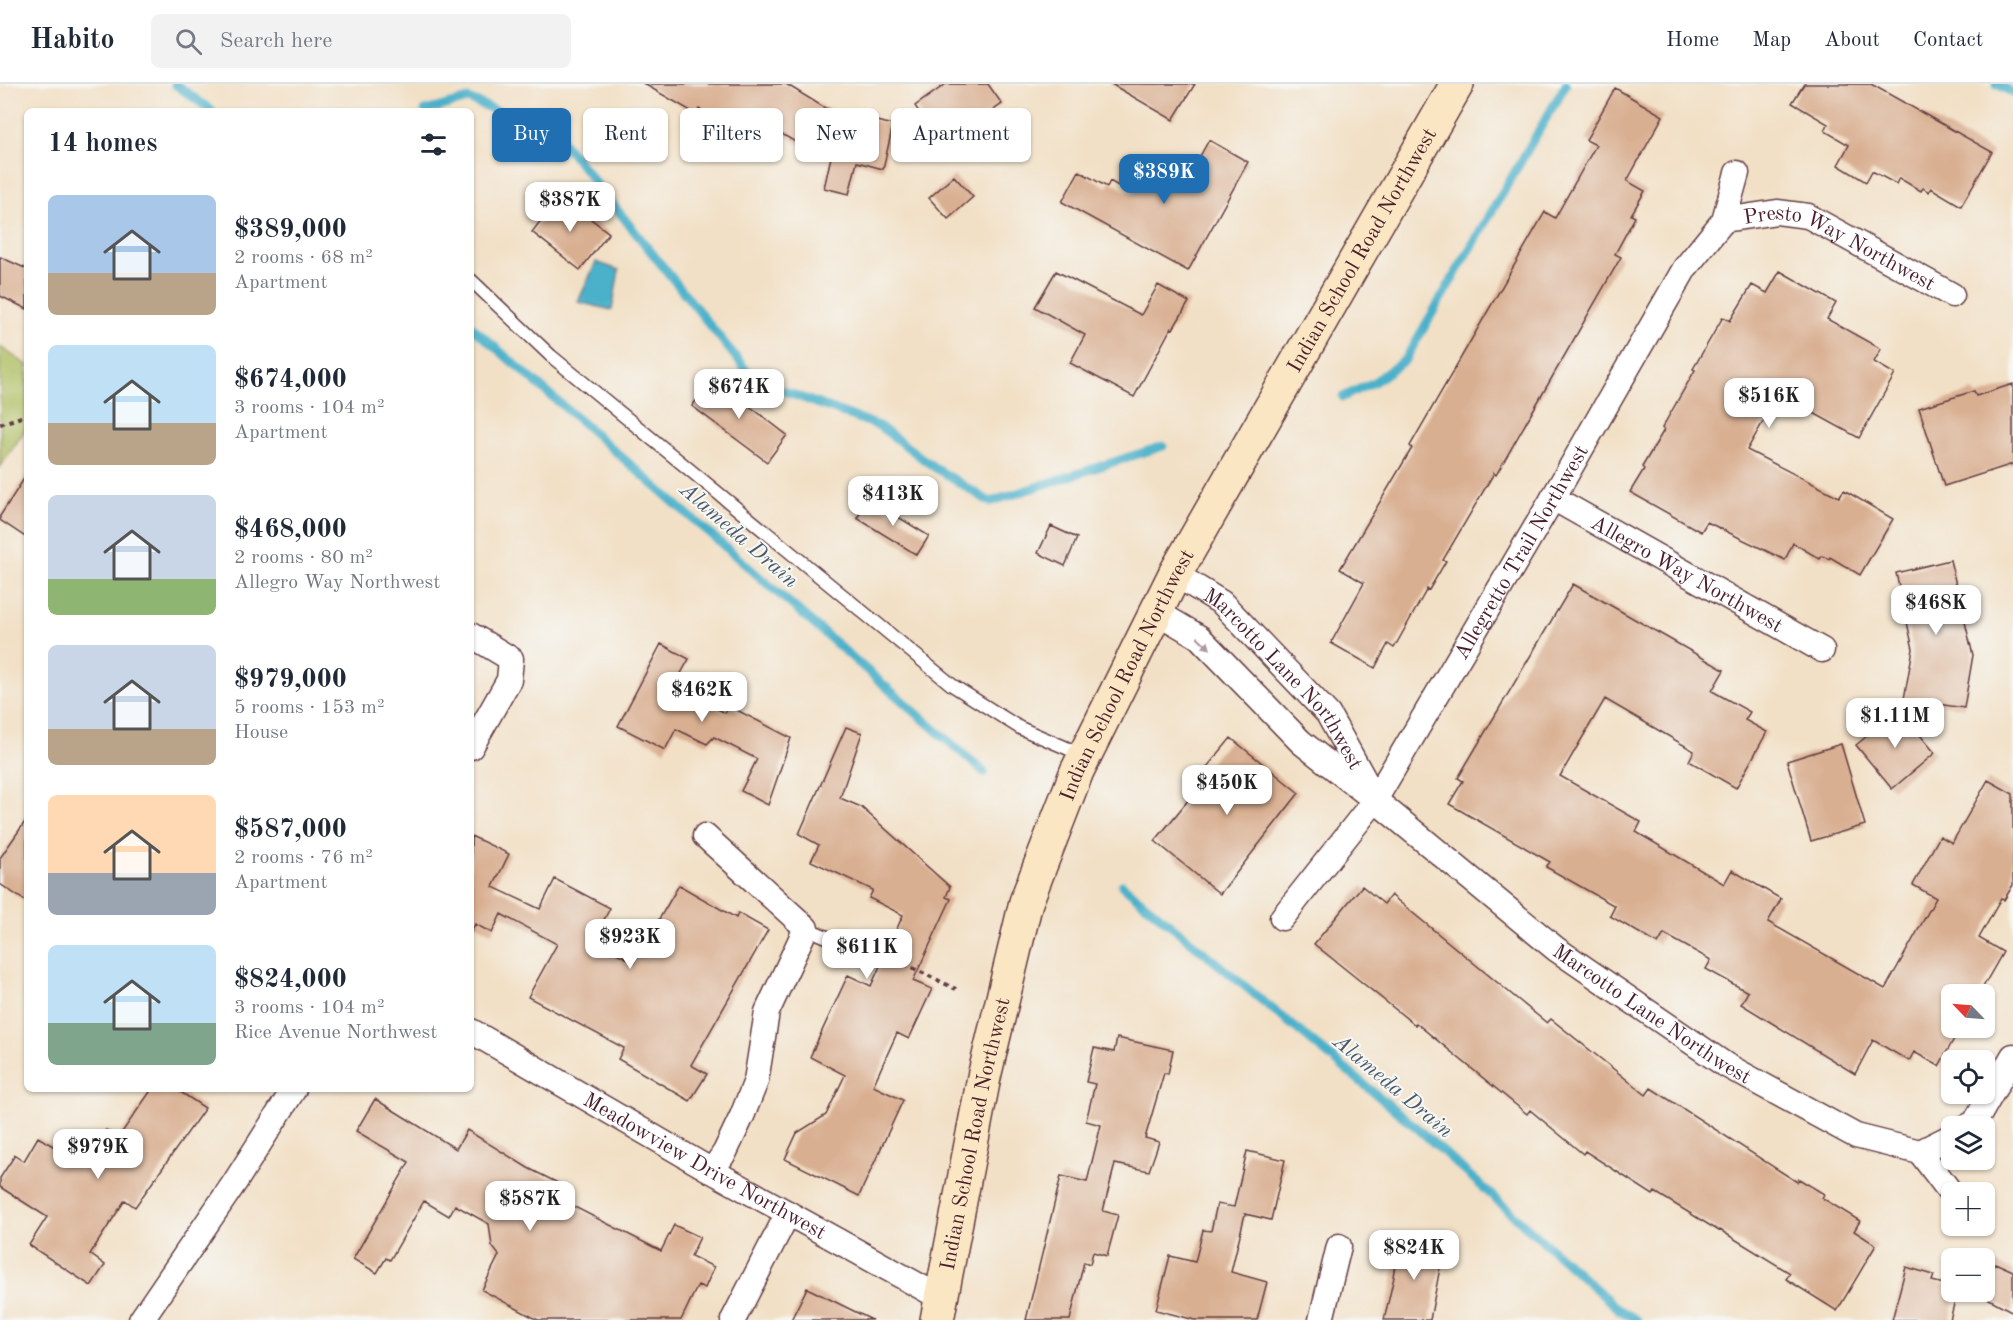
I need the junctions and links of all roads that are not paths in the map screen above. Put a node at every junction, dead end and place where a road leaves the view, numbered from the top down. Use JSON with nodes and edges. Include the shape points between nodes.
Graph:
{"nodes":[{"id":1,"x":1457,"y":84,"type":"edge"},
{"id":2,"x":1737,"y":173,"type":"dead end"},
{"id":3,"x":1724,"y":220,"type":"junction"},
{"id":4,"x":474,"y":283,"type":"edge"},
{"id":5,"x":1952,"y":295,"type":"dead end"},
{"id":6,"x":1553,"y":498,"type":"junction"},
{"id":7,"x":1175,"y":574,"type":"junction"},
{"id":8,"x":1155,"y":611,"type":"junction"},
{"id":9,"x":474,"y":637,"type":"edge"},
{"id":10,"x":1822,"y":650,"type":"dead end"},
{"id":11,"x":474,"y":742,"type":"edge"},
{"id":12,"x":1080,"y":763,"type":"junction"},
{"id":13,"x":1375,"y":800,"type":"junction"},
{"id":14,"x":705,"y":836,"type":"dead end"},
{"id":15,"x":1282,"y":918,"type":"dead end"},
{"id":16,"x":806,"y":928,"type":"junction"},
{"id":17,"x":868,"y":955,"type":"road end"},
{"id":18,"x":474,"y":1032,"type":"edge"},
{"id":19,"x":2013,"y":1056,"type":"edge"},
{"id":20,"x":292,"y":1092,"type":"edge"},
{"id":21,"x":1979,"y":1116,"type":"edge"},
{"id":22,"x":1941,"y":1142,"type":"edge"},
{"id":23,"x":1920,"y":1152,"type":"junction"},
{"id":24,"x":712,"y":1171,"type":"junction"},
{"id":25,"x":1943,"y":1182,"type":"edge"},
{"id":26,"x":789,"y":1214,"type":"junction"},
{"id":27,"x":1339,"y":1246,"type":"dead end"},
{"id":28,"x":939,"y":1309,"type":"edge"},
{"id":29,"x":141,"y":1320,"type":"edge"},
{"id":30,"x":734,"y":1320,"type":"edge"},
{"id":31,"x":1321,"y":1320,"type":"edge"}],
"edges":[{"from":1,"to":7,"type":"main road","name":"Indian School Road Northwest"},
{"from":2,"to":3,"type":"street","name":"Allegretto Trail Northwest"},
{"from":3,"to":5,"type":"street","name":"Presto Way Northwest","via":[[1777,212],[1808,216]]},
{"from":3,"to":6,"type":"street","name":"Allegretto Trail Northwest","via":[[1685,268]]},
{"from":4,"to":12,"type":"lane","via":[[551,356],[952,685]]},
{"from":6,"to":10,"type":"street","name":"Allegro Way Northwest"},
{"from":6,"to":13,"type":"street","name":"Allegretto Trail Northwest"},
{"from":7,"to":8,"type":"main road","name":"Indian School Road Northwest"},
{"from":7,"to":13,"type":"street","name":"Marcotto Lane Northwest","via":[[1221,603],[1328,714]]},
{"from":8,"to":12,"type":"main road","name":"Indian School Road Northwest"},
{"from":8,"to":13,"type":"street","name":"Marcotto Lane Northwest","one_way":true,"via":[[1199,637],[1301,742]]},
{"from":9,"to":11,"type":"street","via":[[511,659],[509,680]]},
{"from":12,"to":28,"type":"main road","name":"Indian School Road Northwest","via":[[1026,902],[984,1077]]},
{"from":13,"to":15,"type":"street","name":"Allegretto Trail Northwest"},
{"from":13,"to":23,"type":"street","name":"Marcotto Lane Northwest","via":[[1556,950],[1724,1064],[1856,1136]]},
{"from":14,"to":16,"type":"street"},
{"from":16,"to":17,"type":"lane"},
{"from":16,"to":24,"type":"street","via":[[767,1012],[756,1081],[725,1152]]},
{"from":18,"to":24,"type":"street","name":"Meadowview Drive Northwest"},
{"from":19,"to":21,"type":"street"},
{"from":20,"to":29,"type":"street"},
{"from":22,"to":23,"type":"street"},
{"from":23,"to":25,"type":"street"},
{"from":24,"to":26,"type":"street","name":"Meadowview Drive Northwest"},
{"from":26,"to":28,"type":"street","name":"Meadowview Drive Northwest"},
{"from":26,"to":30,"type":"street"},
{"from":27,"to":31,"type":"street"}]}
